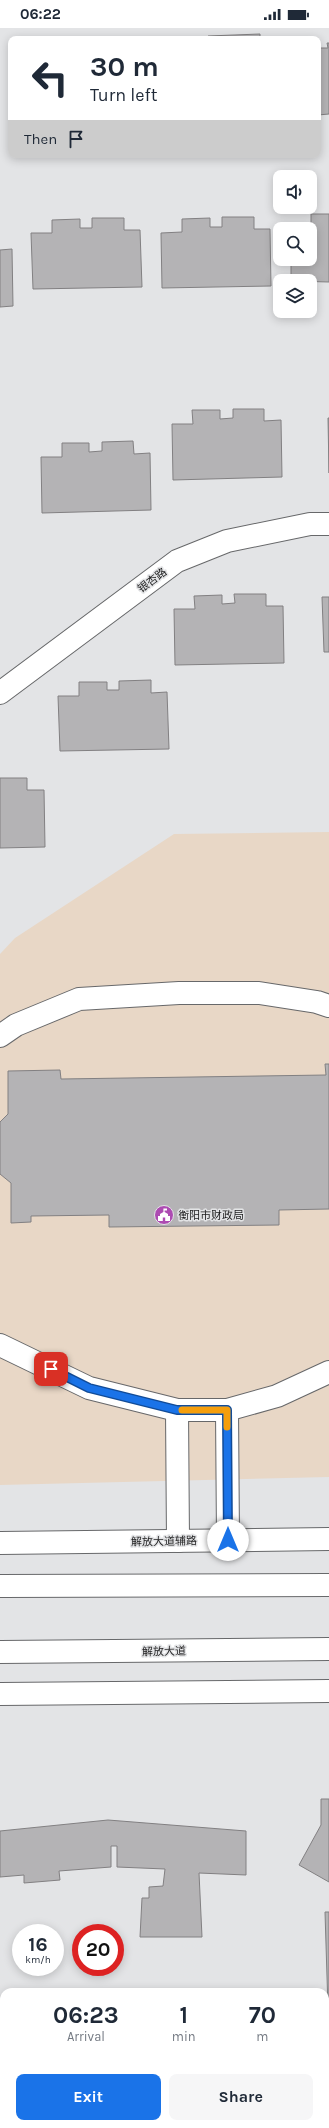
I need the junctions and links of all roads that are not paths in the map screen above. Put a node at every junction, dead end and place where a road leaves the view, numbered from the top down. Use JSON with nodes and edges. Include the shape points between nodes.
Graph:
{"nodes":[{"id":1,"x":329,"y":524,"type":"edge"},
{"id":2,"x":0,"y":693,"type":"edge"},
{"id":3,"x":329,"y":1006,"type":"edge"},
{"id":4,"x":0,"y":1036,"type":"edge"},
{"id":5,"x":0,"y":1345,"type":"edge"},
{"id":6,"x":329,"y":1372,"type":"edge"},
{"id":7,"x":177,"y":1410,"type":"junction"},
{"id":8,"x":227,"y":1410,"type":"junction"},
{"id":9,"x":329,"y":1539,"type":"edge"},
{"id":10,"x":228,"y":1540,"type":"junction"},
{"id":11,"x":178,"y":1541,"type":"junction"},
{"id":12,"x":0,"y":1543,"type":"edge"},
{"id":13,"x":329,"y":1585,"type":"edge"},
{"id":14,"x":0,"y":1586,"type":"edge"},
{"id":15,"x":329,"y":1649,"type":"edge"},
{"id":16,"x":0,"y":1652,"type":"edge"},
{"id":17,"x":329,"y":1691,"type":"edge"},
{"id":18,"x":0,"y":1694,"type":"edge"}],
"edges":[{"from":1,"to":2,"type":"main road","name":"银杏路","via":[[310,524],[227,541],[177,561]]},
{"from":3,"to":4,"type":"main road","via":[[259,993],[179,993],[79,999],[16,1024]]},
{"from":5,"to":7,"type":"main road","via":[[89,1388]]},
{"from":6,"to":8,"type":"main road","via":[[277,1396]]},
{"from":7,"to":8,"type":"main road"},
{"from":7,"to":11,"type":"main road"},
{"from":8,"to":10,"type":"main road"},
{"from":9,"to":10,"type":"main road","name":"解放大道辅路"},
{"from":10,"to":11,"type":"main road","name":"解放大道辅路"},
{"from":11,"to":12,"type":"main road","name":"解放大道辅路"},
{"from":13,"to":14,"type":"main road"},
{"from":15,"to":16,"type":"main road","name":"解放大道"},
{"from":17,"to":18,"type":"main road"}]}
